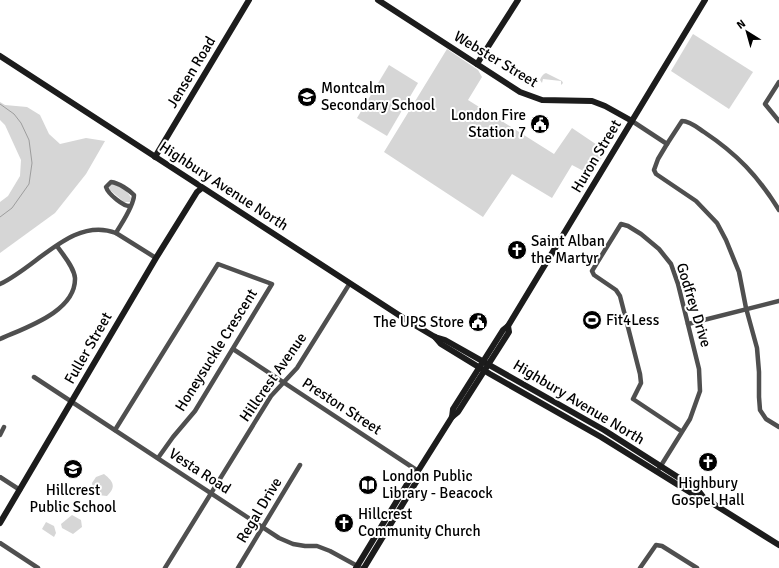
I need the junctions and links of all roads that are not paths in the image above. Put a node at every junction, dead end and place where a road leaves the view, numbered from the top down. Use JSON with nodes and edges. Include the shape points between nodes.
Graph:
{"nodes":[{"id":1,"x":249,"y":0,"type":"edge"},
{"id":2,"x":378,"y":0,"type":"edge"},
{"id":3,"x":518,"y":0,"type":"edge"},
{"id":4,"x":705,"y":0,"type":"edge"},
{"id":5,"x":0,"y":56,"type":"edge"},
{"id":6,"x":478,"y":64,"type":"junction"},
{"id":7,"x":779,"y":82,"type":"edge"},
{"id":8,"x":779,"y":121,"type":"edge"},
{"id":9,"x":632,"y":122,"type":"junction"},
{"id":10,"x":667,"y":144,"type":"junction"},
{"id":11,"x":155,"y":157,"type":"junction"},
{"id":12,"x":202,"y":188,"type":"junction"},
{"id":13,"x":130,"y":206,"type":"junction"},
{"id":14,"x":779,"y":210,"type":"edge"},
{"id":15,"x":116,"y":233,"type":"junction"},
{"id":16,"x":57,"y":246,"type":"junction"},
{"id":17,"x":156,"y":258,"type":"junction"},
{"id":18,"x":350,"y":282,"type":"junction"},
{"id":19,"x":0,"y":284,"type":"edge"},
{"id":20,"x":779,"y":301,"type":"edge"},
{"id":21,"x":746,"y":308,"type":"junction"},
{"id":22,"x":688,"y":324,"type":"junction"},
{"id":23,"x":508,"y":326,"type":"junction"},
{"id":24,"x":0,"y":339,"type":"edge"},
{"id":25,"x":232,"y":349,"type":"junction"},
{"id":26,"x":489,"y":364,"type":"junction"},
{"id":27,"x":482,"y":366,"type":"junction"},
{"id":28,"x":34,"y":377,"type":"dead end"},
{"id":29,"x":284,"y":383,"type":"junction"},
{"id":30,"x":72,"y":402,"type":"junction"},
{"id":31,"x":4,"y":426,"type":"dead end"},
{"id":32,"x":779,"y":427,"type":"edge"},
{"id":33,"x":115,"y":430,"type":"junction"},
{"id":34,"x":681,"y":431,"type":"junction"},
{"id":35,"x":0,"y":435,"type":"edge"},
{"id":36,"x":158,"y":458,"type":"junction"},
{"id":37,"x":300,"y":465,"type":"dead end"},
{"id":38,"x":659,"y":469,"type":"junction"},
{"id":39,"x":418,"y":471,"type":"junction"},
{"id":40,"x":0,"y":477,"type":"edge"},
{"id":41,"x":20,"y":490,"type":"junction"},
{"id":42,"x":211,"y":493,"type":"junction"},
{"id":43,"x":0,"y":523,"type":"edge"},
{"id":44,"x":263,"y":527,"type":"junction"},
{"id":45,"x":0,"y":543,"type":"edge"},
{"id":46,"x":779,"y":545,"type":"edge"},
{"id":47,"x":358,"y":567,"type":"edge"},
{"id":48,"x":38,"y":568,"type":"edge"},
{"id":49,"x":165,"y":568,"type":"edge"},
{"id":50,"x":238,"y":568,"type":"edge"},
{"id":51,"x":364,"y":568,"type":"edge"},
{"id":52,"x":640,"y":568,"type":"edge"},
{"id":53,"x":697,"y":568,"type":"edge"}],
"edges":[{"from":1,"to":11,"type":"main road","name":"Jensen Road"},
{"from":2,"to":6,"type":"main road","name":"Webster Street"},
{"from":3,"to":6,"type":"main road"},
{"from":4,"to":9,"type":"main road","name":"Huron Street"},
{"from":5,"to":11,"type":"main road","name":"Highbury Avenue North"},
{"from":6,"to":9,"type":"main road","name":"Webster Street","via":[[520,92],[542,100],[592,101]]},
{"from":7,"to":8,"type":"street","via":[[765,104]]},
{"from":9,"to":10,"type":"street"},
{"from":9,"to":23,"type":"main road","name":"Huron Street"},
{"from":10,"to":14,"type":"street","via":[[682,121],[691,123],[735,154],[769,193]]},
{"from":10,"to":21,"type":"street","via":[[654,170],[656,174],[696,201],[717,223],[739,272]]},
{"from":11,"to":12,"type":"main road","name":"Highbury Avenue North"},
{"from":12,"to":17,"type":"main road","name":"Fuller Street"},
{"from":12,"to":18,"type":"main road","name":"Highbury Avenue North"},
{"from":13,"to":13,"type":"street","via":[[134,199],[133,194],[115,182],[108,184],[107,191],[124,205]]},
{"from":13,"to":15,"type":"street"},
{"from":15,"to":16,"type":"street","via":[[110,230],[87,230],[72,235]]},
{"from":15,"to":17,"type":"street"},
{"from":16,"to":19,"type":"street"},
{"from":16,"to":24,"type":"street","via":[[73,270],[75,278],[69,298],[45,319]]},
{"from":17,"to":30,"type":"main road","name":"Fuller Street"},
{"from":18,"to":27,"type":"main road","name":"Highbury Avenue North","via":[[408,321],[445,340]]},
{"from":18,"to":29,"type":"street","name":"Hillcrest Avenue","via":[[297,368]]},
{"from":20,"to":21,"type":"street"},
{"from":21,"to":22,"type":"street"},
{"from":21,"to":32,"type":"street","via":[[757,348],[760,410],[766,419]]},
{"from":22,"to":34,"type":"street","name":"Godfrey Drive","via":[[700,369],[700,391],[690,419]]},
{"from":22,"to":34,"type":"street","name":"Godfrey Drive","via":[[671,264],[659,249],[641,234],[621,224],[592,271],[620,296],[640,374],[641,384],[633,399]]},
{"from":23,"to":26,"type":"main road","name":"Huron Street","via":[[509,332]]},
{"from":23,"to":27,"type":"main road","name":"Huron Street","via":[[502,330]]},
{"from":25,"to":29,"type":"street","name":"Preston Street"},
{"from":25,"to":33,"type":"street","name":"Honeysuckle Crescent","via":[[272,284],[218,264]]},
{"from":25,"to":36,"type":"street","name":"Honeysuckle Crescent","via":[[195,411]]},
{"from":26,"to":27,"type":"main road","name":"Highbury Avenue North"},
{"from":26,"to":38,"type":"main road","name":"Highbury Avenue North","via":[[604,430]]},
{"from":27,"to":38,"type":"main road","name":"Highbury Avenue North"},
{"from":27,"to":39,"type":"main road","name":"Huron Street","via":[[453,409],[452,417]]},
{"from":28,"to":30,"type":"street","name":"Vesta Road"},
{"from":29,"to":39,"type":"street","name":"Preston Street"},
{"from":29,"to":42,"type":"street","name":"Hillcrest Avenue","via":[[271,396]]},
{"from":30,"to":33,"type":"street","name":"Vesta Road"},
{"from":30,"to":41,"type":"main road","name":"Fuller Street"},
{"from":31,"to":35,"type":"street"},
{"from":33,"to":36,"type":"street","name":"Vesta Road"},
{"from":34,"to":38,"type":"street","name":"Godfrey Drive"},
{"from":36,"to":42,"type":"street","name":"Vesta Road"},
{"from":37,"to":44,"type":"street","name":"Regal Drive"},
{"from":38,"to":46,"type":"main road","name":"Highbury Avenue North","via":[[698,490],[704,498]]},
{"from":39,"to":47,"type":"main road","name":"Huron Street","via":[[412,476]]},
{"from":39,"to":51,"type":"main road","name":"Huron Street","via":[[418,479]]},
{"from":40,"to":41,"type":"street"},
{"from":41,"to":43,"type":"main road","name":"Fuller Street"},
{"from":42,"to":44,"type":"street","name":"Vesta Road"},
{"from":42,"to":49,"type":"street","name":"Hillcrest Avenue"},
{"from":44,"to":47,"type":"street","name":"Vesta Road","via":[[293,544],[317,546]]},
{"from":44,"to":50,"type":"street","name":"Regal Drive"},
{"from":45,"to":48,"type":"street"},
{"from":52,"to":53,"type":"street","via":[[656,545],[662,546]]}]}
